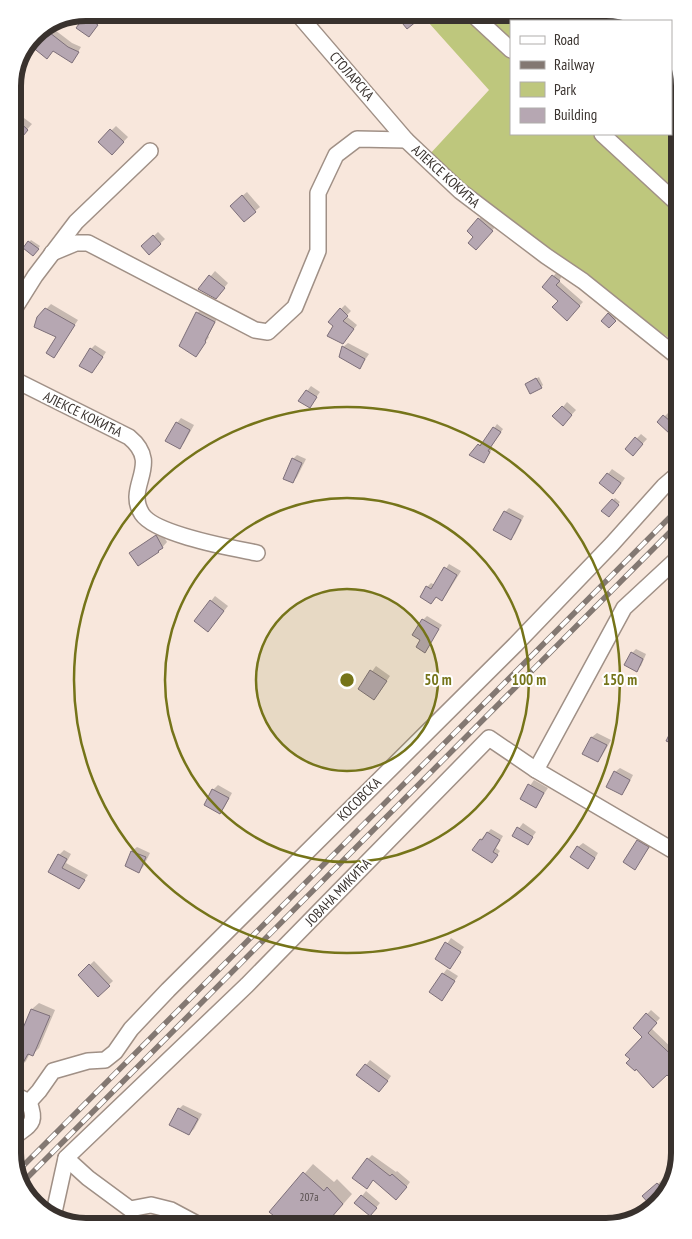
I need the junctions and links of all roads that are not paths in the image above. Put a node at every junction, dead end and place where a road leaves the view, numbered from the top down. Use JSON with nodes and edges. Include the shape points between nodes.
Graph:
{"nodes":[{"id":1,"x":304,"y":21,"type":"edge"},
{"id":2,"x":480,"y":21,"type":"edge"},
{"id":3,"x":510,"y":49,"type":"edge"},
{"id":4,"x":603,"y":135,"type":"edge"},
{"id":5,"x":406,"y":140,"type":"junction"},
{"id":6,"x":150,"y":151,"type":"dead end"},
{"id":7,"x":671,"y":197,"type":"edge"},
{"id":8,"x":52,"y":253,"type":"junction"},
{"id":9,"x":21,"y":299,"type":"edge"},
{"id":10,"x":671,"y":351,"type":"edge"},
{"id":11,"x":21,"y":383,"type":"edge"},
{"id":12,"x":671,"y":480,"type":"edge"},
{"id":13,"x":257,"y":553,"type":"dead end"},
{"id":14,"x":671,"y":565,"type":"edge"},
{"id":15,"x":536,"y":770,"type":"junction"},
{"id":16,"x":671,"y":849,"type":"edge"},
{"id":17,"x":21,"y":1098,"type":"edge"},
{"id":18,"x":29,"y":1102,"type":"junction"},
{"id":19,"x":21,"y":1132,"type":"edge"},
{"id":20,"x":66,"y":1158,"type":"junction"},
{"id":21,"x":55,"y":1210,"type":"edge"},
{"id":22,"x":186,"y":1218,"type":"edge"}],
"edges":[{"from":1,"to":5,"type":"street","name":"СТОЛАРСКА"},
{"from":2,"to":3,"type":"street"},
{"from":4,"to":7,"type":"street"},
{"from":5,"to":8,"type":"street","name":"АЛЕКСЕ КОКИЋА","via":[[357,139],[336,155],[318,193],[318,251],[295,306],[268,332],[255,330],[88,243],[76,243]]},
{"from":5,"to":10,"type":"street","name":"АЛЕКСЕ КОКИЋА","via":[[460,191],[583,281]]},
{"from":6,"to":8,"type":"street","via":[[76,222]]},
{"from":8,"to":9,"type":"street"},
{"from":11,"to":13,"type":"street","name":"АЛЕКСЕ КОКИЋА","via":[[129,437],[138,445],[144,456],[138,504],[143,516],[154,524],[199,542]]},
{"from":12,"to":18,"type":"street","name":"КОСОВСКА","via":[[515,645],[168,990],[114,1052],[105,1060],[52,1071]]},
{"from":14,"to":15,"type":"street","via":[[624,608]]},
{"from":15,"to":16,"type":"street","name":"ЈОВАНА МИКИЋА"},
{"from":15,"to":20,"type":"street","name":"ЈОВАНА МИКИЋА","via":[[489,738],[246,985]]},
{"from":17,"to":18,"type":"street"},
{"from":18,"to":19,"type":"street","via":[[34,1115],[32,1124]]},
{"from":20,"to":21,"type":"street"},
{"from":20,"to":22,"type":"street","via":[[130,1210],[151,1204]]}]}
